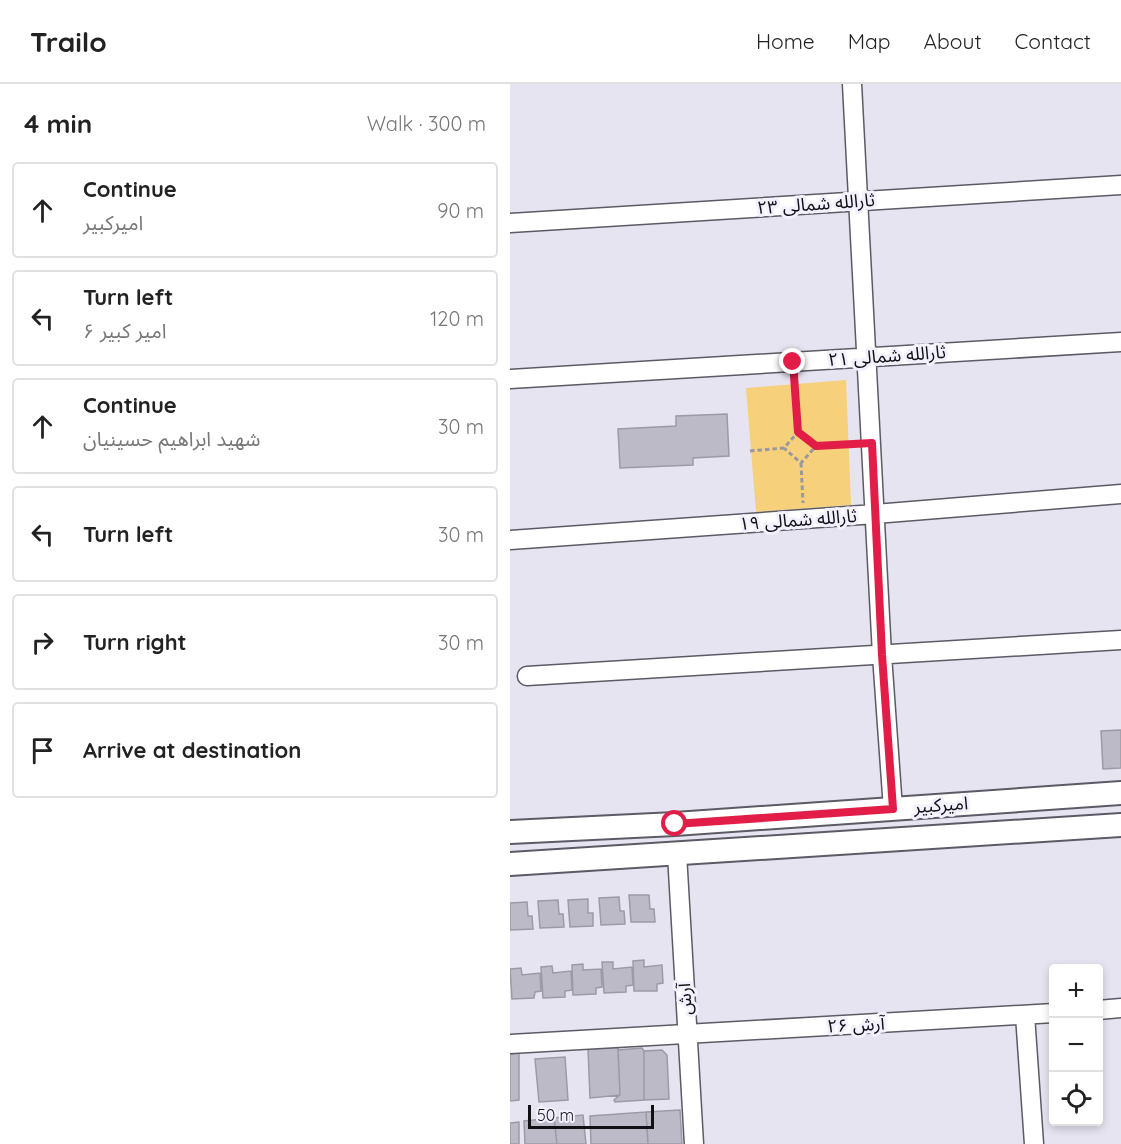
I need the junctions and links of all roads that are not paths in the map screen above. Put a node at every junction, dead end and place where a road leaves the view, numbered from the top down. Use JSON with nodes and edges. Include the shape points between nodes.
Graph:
{"nodes":[{"id":1,"x":852,"y":84,"type":"edge"},
{"id":2,"x":1121,"y":185,"type":"edge"},
{"id":3,"x":858,"y":202,"type":"junction"},
{"id":4,"x":510,"y":223,"type":"edge"},
{"id":5,"x":1121,"y":342,"type":"edge"},
{"id":6,"x":867,"y":357,"type":"junction"},
{"id":7,"x":510,"y":379,"type":"edge"},
{"id":8,"x":1121,"y":494,"type":"edge"},
{"id":9,"x":875,"y":514,"type":"junction"},
{"id":10,"x":510,"y":540,"type":"edge"},
{"id":11,"x":1121,"y":640,"type":"edge"},
{"id":12,"x":882,"y":655,"type":"junction"},
{"id":13,"x":527,"y":676,"type":"dead end"},
{"id":14,"x":1121,"y":793,"type":"edge"},
{"id":15,"x":893,"y":809,"type":"junction"},
{"id":16,"x":1121,"y":825,"type":"edge"},
{"id":17,"x":510,"y":832,"type":"edge"},
{"id":18,"x":677,"y":854,"type":"junction"},
{"id":19,"x":510,"y":864,"type":"edge"},
{"id":20,"x":1121,"y":1008,"type":"edge"},
{"id":21,"x":1103,"y":1010,"type":"edge"},
{"id":22,"x":1049,"y":1013,"type":"edge"},
{"id":23,"x":1024,"y":1015,"type":"junction"},
{"id":24,"x":687,"y":1034,"type":"junction"},
{"id":25,"x":510,"y":1044,"type":"edge"},
{"id":26,"x":694,"y":1144,"type":"edge"},
{"id":27,"x":1034,"y":1144,"type":"edge"}],
"edges":[{"from":1,"to":3,"type":"street"},
{"from":2,"to":3,"type":"street","name":"ثارالله شمالی ۲۳"},
{"from":3,"to":4,"type":"street","name":"ثارالله شمالی ۲۳"},
{"from":3,"to":6,"type":"street"},
{"from":5,"to":6,"type":"street","name":"ثارالله شمالی ۲۱"},
{"from":6,"to":7,"type":"street","name":"ثارالله شمالی ۲۱"},
{"from":6,"to":9,"type":"street"},
{"from":8,"to":9,"type":"street","name":"ثارالله شمالی ۱۹"},
{"from":9,"to":10,"type":"street","name":"ثارالله شمالی ۱۹"},
{"from":9,"to":12,"type":"street"},
{"from":11,"to":12,"type":"street"},
{"from":12,"to":13,"type":"street"},
{"from":12,"to":15,"type":"street"},
{"from":14,"to":15,"type":"street","name":"امیرکبیر"},
{"from":15,"to":17,"type":"street","name":"امیرکبیر"},
{"from":16,"to":18,"type":"street","name":"امیرکبیر"},
{"from":18,"to":19,"type":"street","name":"امیرکبیر"},
{"from":18,"to":24,"type":"street","name":"آرش"},
{"from":20,"to":21,"type":"street"},
{"from":22,"to":23,"type":"street","name":"آرش ۲۶"},
{"from":23,"to":24,"type":"street","name":"آرش ۲۶"},
{"from":23,"to":27,"type":"street"},
{"from":24,"to":25,"type":"street","name":"آرش ۲۶"},
{"from":24,"to":26,"type":"street","name":"آرش"}]}
